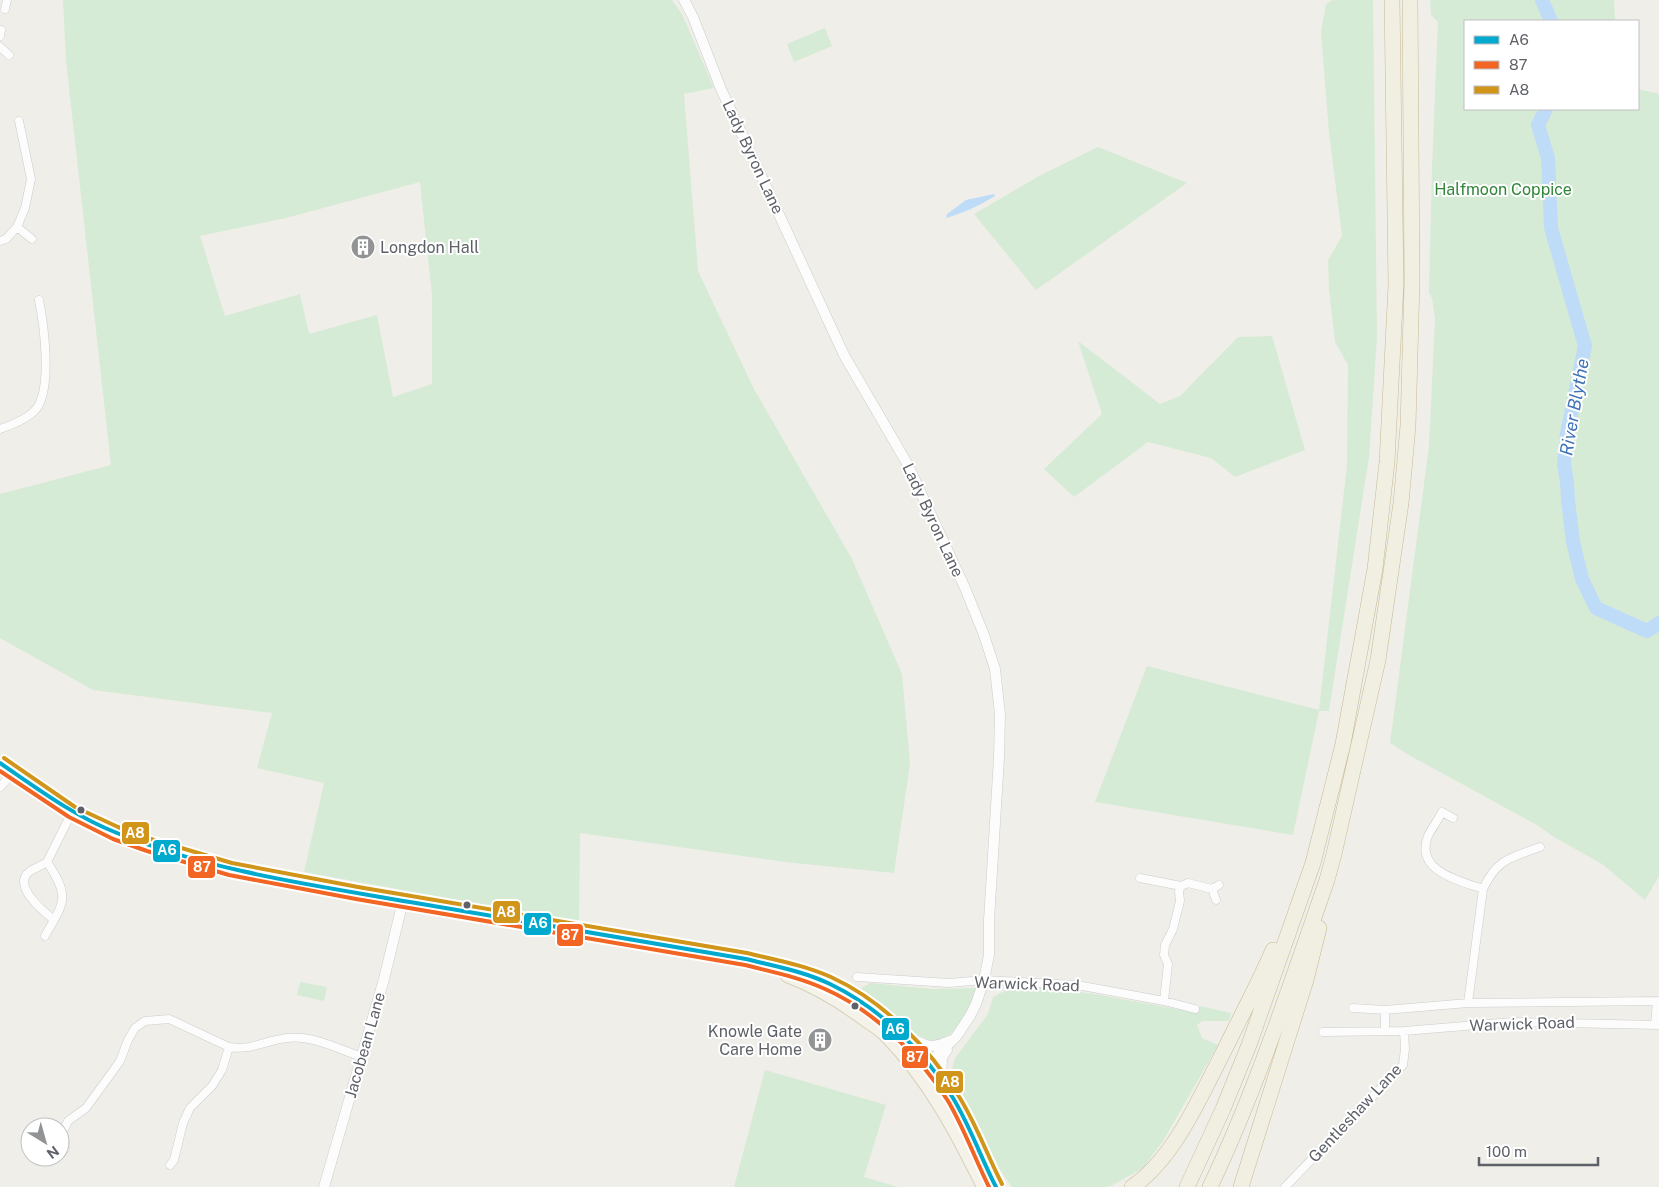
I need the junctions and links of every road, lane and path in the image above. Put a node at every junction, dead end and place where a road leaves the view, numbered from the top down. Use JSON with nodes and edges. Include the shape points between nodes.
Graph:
{"nodes":[{"id":1,"x":7,"y":0,"type":"edge"},
{"id":2,"x":684,"y":0,"type":"edge"},
{"id":3,"x":1392,"y":0,"type":"edge"},
{"id":4,"x":1410,"y":0,"type":"edge"},
{"id":5,"x":5,"y":9,"type":"dead end"},
{"id":6,"x":0,"y":47,"type":"edge"},
{"id":7,"x":10,"y":55,"type":"dead end"},
{"id":8,"x":19,"y":121,"type":"dead end"},
{"id":9,"x":17,"y":227,"type":"junction"},
{"id":10,"x":32,"y":239,"type":"dead end"},
{"id":11,"x":0,"y":241,"type":"edge"},
{"id":12,"x":39,"y":300,"type":"dead end"},
{"id":13,"x":0,"y":429,"type":"edge"},
{"id":14,"x":0,"y":764,"type":"edge"},
{"id":15,"x":13,"y":773,"type":"junction"},
{"id":16,"x":1336,"y":778,"type":"junction"},
{"id":17,"x":0,"y":787,"type":"edge"},
{"id":18,"x":72,"y":812,"type":"junction"},
{"id":19,"x":1453,"y":818,"type":"dead end"},
{"id":20,"x":1540,"y":847,"type":"dead end"},
{"id":21,"x":47,"y":862,"type":"junction"},
{"id":22,"x":1140,"y":878,"type":"dead end"},
{"id":23,"x":1327,"y":880,"type":"junction"},
{"id":24,"x":1181,"y":886,"type":"junction"},
{"id":25,"x":1483,"y":889,"type":"junction"},
{"id":26,"x":1216,"y":900,"type":"dead end"},
{"id":27,"x":403,"y":901,"type":"junction"},
{"id":28,"x":54,"y":920,"type":"junction"},
{"id":29,"x":45,"y":936,"type":"dead end"},
{"id":30,"x":746,"y":959,"type":"junction"},
{"id":31,"x":857,"y":977,"type":"dead end"},
{"id":32,"x":984,"y":980,"type":"junction"},
{"id":33,"x":1164,"y":1001,"type":"junction"},
{"id":34,"x":1658,"y":1002,"type":"edge"},
{"id":35,"x":1468,"y":1003,"type":"junction"},
{"id":36,"x":1353,"y":1008,"type":"dead end"},
{"id":37,"x":1195,"y":1009,"type":"dead end"},
{"id":38,"x":1385,"y":1010,"type":"junction"},
{"id":39,"x":1657,"y":1025,"type":"edge"},
{"id":40,"x":1385,"y":1030,"type":"junction"},
{"id":41,"x":1404,"y":1031,"type":"junction"},
{"id":42,"x":900,"y":1032,"type":"junction"},
{"id":43,"x":1323,"y":1032,"type":"dead end"},
{"id":44,"x":952,"y":1040,"type":"junction"},
{"id":45,"x":230,"y":1047,"type":"junction"},
{"id":46,"x":362,"y":1057,"type":"junction"},
{"id":47,"x":928,"y":1064,"type":"junction"},
{"id":48,"x":942,"y":1082,"type":"junction"},
{"id":49,"x":70,"y":1120,"type":"edge"},
{"id":50,"x":964,"y":1149,"type":"junction"},
{"id":51,"x":170,"y":1165,"type":"dead end"},
{"id":52,"x":324,"y":1187,"type":"edge"},
{"id":53,"x":983,"y":1187,"type":"edge"},
{"id":54,"x":996,"y":1187,"type":"edge"},
{"id":55,"x":1132,"y":1187,"type":"edge"},
{"id":56,"x":1187,"y":1187,"type":"edge"},
{"id":57,"x":1210,"y":1187,"type":"edge"},
{"id":58,"x":1241,"y":1187,"type":"edge"},
{"id":59,"x":1285,"y":1187,"type":"edge"}],
"edges":[{"from":1,"to":5,"type":"street"},
{"from":2,"to":32,"type":"street","name":"Lady Byron Lane","via":[[721,89],[844,354],[908,465],[965,588],[995,669],[1000,714],[999,758],[989,955]]},
{"from":3,"to":16,"type":"highway","via":[[1396,285],[1387,462],[1374,569]]},
{"from":4,"to":23,"type":"highway","via":[[1412,280],[1408,426],[1401,503],[1376,668]]},
{"from":6,"to":7,"type":"street"},
{"from":8,"to":9,"type":"street","via":[[30,179],[25,208]]},
{"from":9,"to":10,"type":"street"},
{"from":9,"to":11,"type":"street"},
{"from":12,"to":13,"type":"street","via":[[45,336],[43,394],[35,410]]},
{"from":14,"to":15,"type":"main road"},
{"from":15,"to":17,"type":"street"},
{"from":15,"to":18,"type":"main road"},
{"from":16,"to":55,"type":"highway","via":[[1289,913],[1261,978],[1174,1142],[1154,1170]]},
{"from":16,"to":56,"type":"highway","via":[[1313,863],[1249,1045]]},
{"from":18,"to":21,"type":"street"},
{"from":18,"to":27,"type":"main road","via":[[149,845],[231,869]]},
{"from":19,"to":25,"type":"street","via":[[1442,812],[1428,837],[1426,852],[1432,866],[1442,874]]},
{"from":20,"to":25,"type":"street","via":[[1506,860],[1489,876]]},
{"from":21,"to":28,"type":"street","via":[[62,892],[62,906]]},
{"from":21,"to":28,"type":"street","via":[[30,872],[25,884],[36,905]]},
{"from":22,"to":24,"type":"street"},
{"from":23,"to":57,"type":"highway","via":[[1267,1053]]},
{"from":23,"to":58,"type":"highway","via":[[1306,980]]},
{"from":24,"to":26,"type":"street","via":[[1188,883],[1215,887]]},
{"from":24,"to":33,"type":"street","via":[[1173,929],[1165,945],[1168,964]]},
{"from":25,"to":35,"type":"street"},
{"from":27,"to":30,"type":"main road"},
{"from":27,"to":46,"type":"street","name":"Jacobean Lane"},
{"from":28,"to":29,"type":"street"},
{"from":30,"to":42,"type":"main road","via":[[809,975],[849,993]]},
{"from":30,"to":50,"type":"main road","via":[[807,984],[883,1033],[918,1073]]},
{"from":31,"to":32,"type":"street","name":"Warwick Road","via":[[949,983]]},
{"from":32,"to":33,"type":"street","name":"Warwick Road","via":[[1077,985]]},
{"from":32,"to":44,"type":"street","name":"Lady Byron Lane","via":[[970,1016]]},
{"from":33,"to":37,"type":"street","name":"Warwick Road"},
{"from":34,"to":35,"type":"street","name":"Warwick Road"},
{"from":34,"to":39,"type":"street"},
{"from":35,"to":38,"type":"street","name":"Warwick Road"},
{"from":36,"to":38,"type":"street","name":"Warwick Road"},
{"from":38,"to":40,"type":"street"},
{"from":39,"to":41,"type":"street","name":"Warwick Road","via":[[1513,1022]]},
{"from":40,"to":41,"type":"street","name":"Warwick Road"},
{"from":40,"to":43,"type":"street","name":"Warwick Road"},
{"from":41,"to":59,"type":"street","name":"Gentleshaw Lane","via":[[1406,1049],[1402,1065]]},
{"from":42,"to":44,"type":"street","via":[[922,1045],[940,1046]]},
{"from":42,"to":47,"type":"main road"},
{"from":44,"to":47,"type":"street","name":"Lady Byron Lane"},
{"from":44,"to":48,"type":"street","via":[[942,1057]]},
{"from":45,"to":46,"type":"street","via":[[238,1049],[299,1038]]},
{"from":45,"to":49,"type":"street","via":[[168,1019],[145,1021],[135,1028],[115,1068],[86,1108]]},
{"from":45,"to":51,"type":"street","via":[[212,1086],[190,1108]]},
{"from":46,"to":52,"type":"street","name":"Jacobean Lane"},
{"from":47,"to":48,"type":"main road"},
{"from":47,"to":50,"type":"main road","via":[[928,1076],[959,1129]]},
{"from":48,"to":54,"type":"main road","via":[[960,1110]]},
{"from":50,"to":53,"type":"main road"}]}
